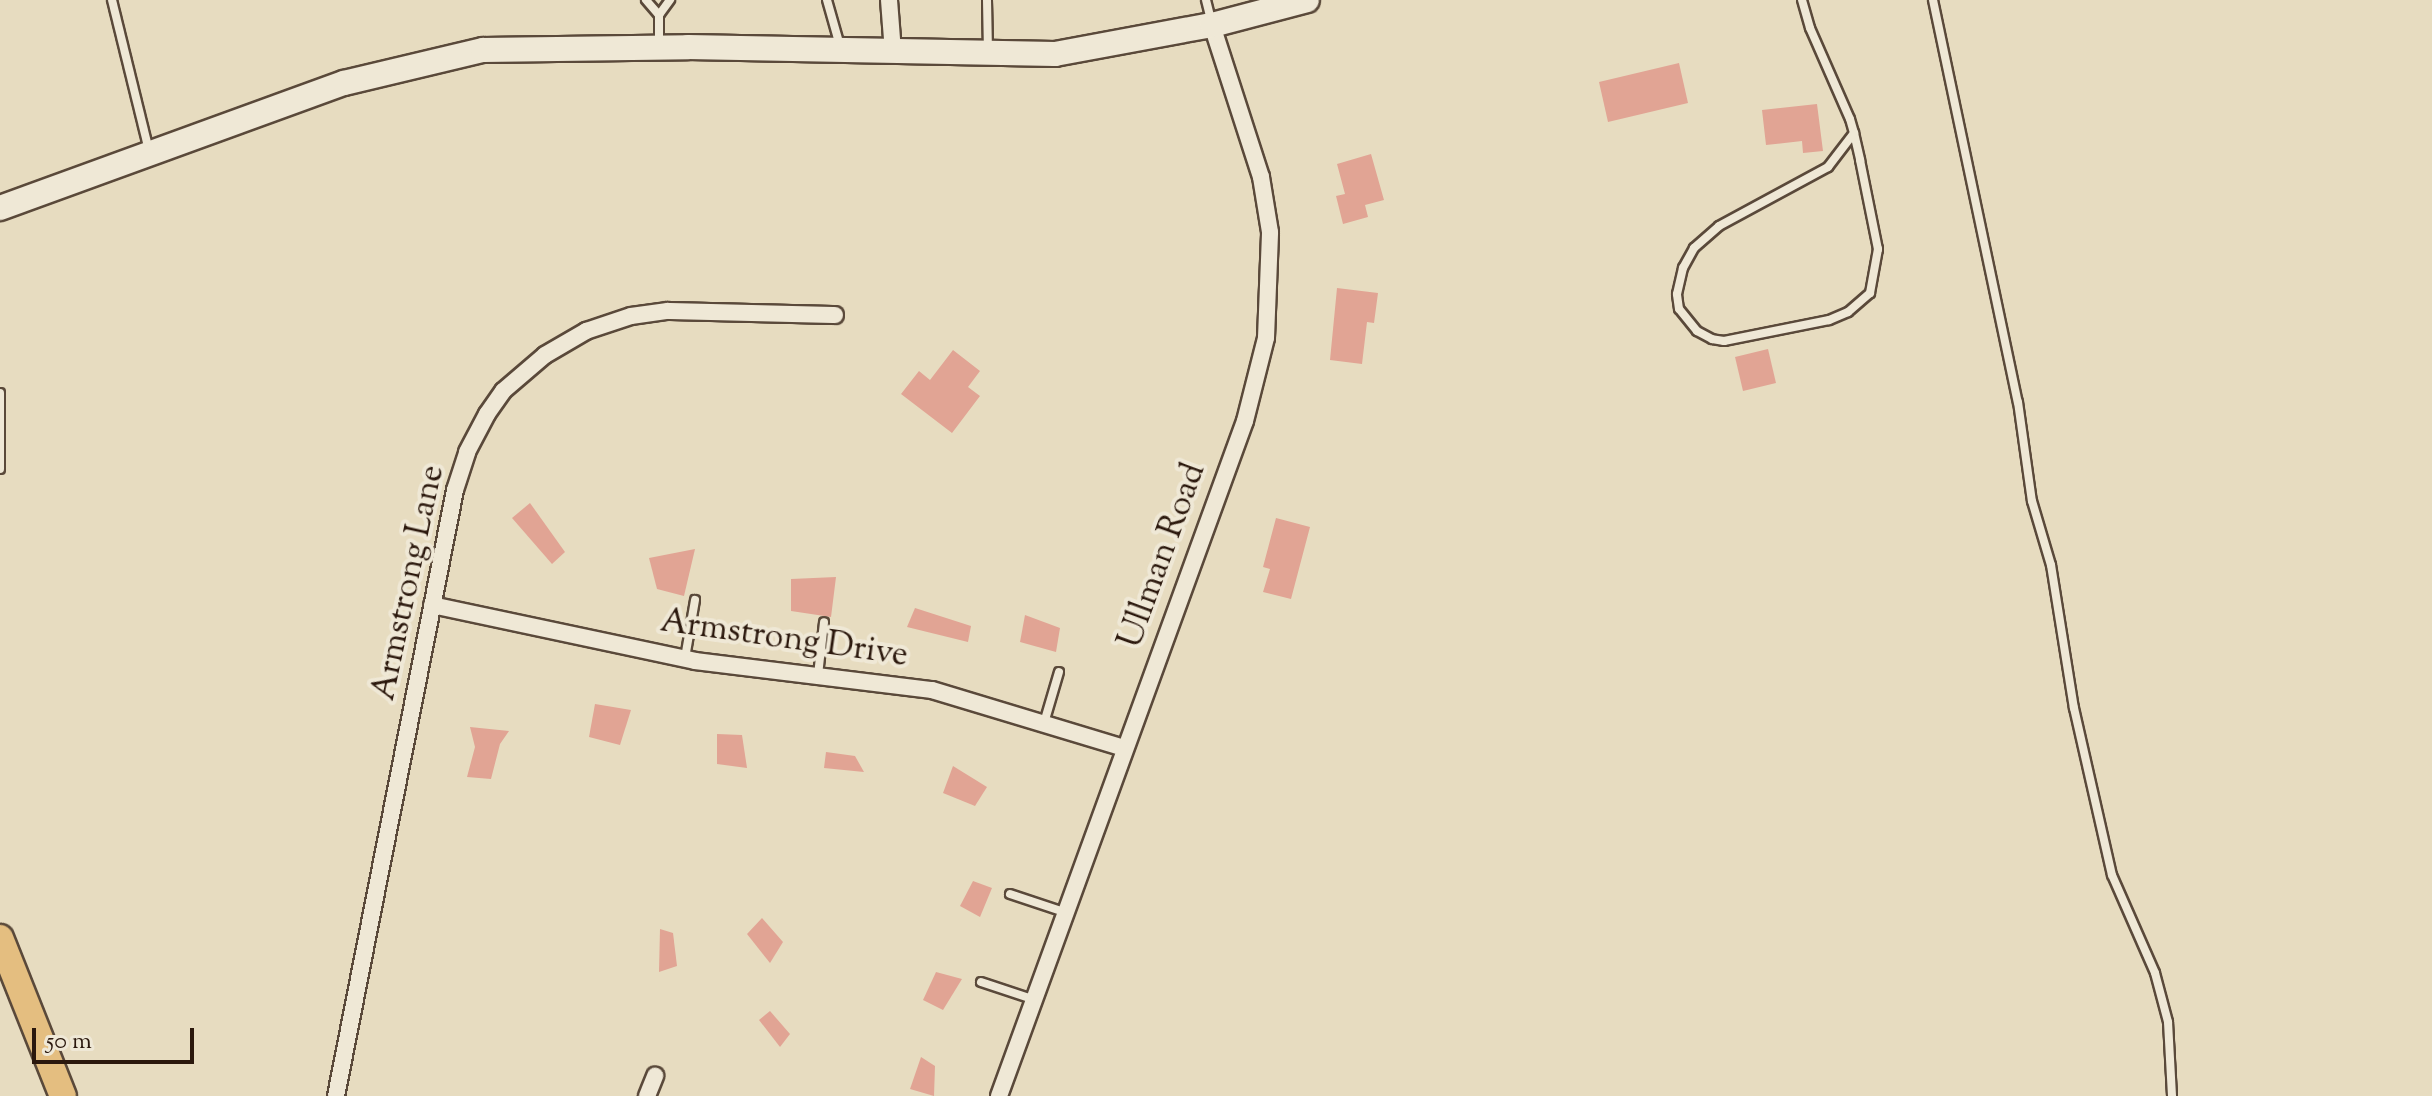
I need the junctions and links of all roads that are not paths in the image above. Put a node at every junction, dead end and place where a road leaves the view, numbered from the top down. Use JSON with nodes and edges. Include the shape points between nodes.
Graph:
{"nodes":[{"id":1,"x":112,"y":0,"type":"edge"},
{"id":2,"x":646,"y":0,"type":"edge"},
{"id":3,"x":670,"y":0,"type":"edge"},
{"id":4,"x":827,"y":0,"type":"edge"},
{"id":5,"x":889,"y":0,"type":"edge"},
{"id":6,"x":987,"y":0,"type":"edge"},
{"id":7,"x":1206,"y":0,"type":"edge"},
{"id":8,"x":1307,"y":0,"type":"edge"},
{"id":9,"x":1802,"y":0,"type":"edge"},
{"id":10,"x":1933,"y":0,"type":"edge"},
{"id":11,"x":659,"y":15,"type":"junction"},
{"id":12,"x":1212,"y":25,"type":"junction"},
{"id":13,"x":659,"y":48,"type":"junction"},
{"id":14,"x":841,"y":51,"type":"junction"},
{"id":15,"x":893,"y":52,"type":"junction"},
{"id":16,"x":989,"y":53,"type":"junction"},
{"id":17,"x":1854,"y":133,"type":"junction"},
{"id":18,"x":150,"y":154,"type":"junction"},
{"id":19,"x":0,"y":208,"type":"edge"},
{"id":20,"x":835,"y":315,"type":"dead end"},
{"id":21,"x":0,"y":393,"type":"edge"},
{"id":22,"x":0,"y":469,"type":"edge"},
{"id":23,"x":695,"y":600,"type":"dead end"},
{"id":24,"x":432,"y":605,"type":"junction"},
{"id":25,"x":824,"y":622,"type":"dead end"},
{"id":26,"x":685,"y":659,"type":"junction"},
{"id":27,"x":1059,"y":672,"type":"dead end"},
{"id":28,"x":818,"y":676,"type":"junction"},
{"id":29,"x":1044,"y":723,"type":"junction"},
{"id":30,"x":1124,"y":748,"type":"junction"},
{"id":31,"x":1010,"y":894,"type":"dead end"},
{"id":32,"x":1064,"y":912,"type":"junction"},
{"id":33,"x":0,"y":938,"type":"edge"},
{"id":34,"x":981,"y":982,"type":"dead end"},
{"id":35,"x":1032,"y":999,"type":"junction"},
{"id":36,"x":655,"y":1076,"type":"dead end"},
{"id":37,"x":63,"y":1096,"type":"edge"},
{"id":38,"x":336,"y":1096,"type":"edge"},
{"id":39,"x":647,"y":1096,"type":"edge"},
{"id":40,"x":999,"y":1096,"type":"edge"},
{"id":41,"x":2172,"y":1096,"type":"edge"}],
"edges":[{"from":1,"to":18,"type":"lane"},
{"from":2,"to":11,"type":"lane"},
{"from":3,"to":11,"type":"lane"},
{"from":4,"to":14,"type":"lane"},
{"from":5,"to":15,"type":"street"},
{"from":6,"to":16,"type":"lane"},
{"from":7,"to":12,"type":"lane"},
{"from":8,"to":12,"type":"main road"},
{"from":9,"to":17,"type":"lane"},
{"from":10,"to":41,"type":"lane","via":[[2018,402],[2032,501],[2051,565],[2074,708],[2112,875],[2155,973],[2168,1022]]},
{"from":11,"to":13,"type":"lane"},
{"from":12,"to":16,"type":"main road","via":[[1055,54]]},
{"from":12,"to":30,"type":"street","name":"Ullman Road","via":[[1261,177],[1270,232],[1266,338],[1245,421]]},
{"from":13,"to":14,"type":"main road"},
{"from":13,"to":18,"type":"main road","via":[[483,50],[344,83]]},
{"from":14,"to":15,"type":"main road"},
{"from":15,"to":16,"type":"main road"},
{"from":17,"to":17,"type":"lane","via":[[1878,249],[1870,293],[1829,320],[1724,341],[1697,331],[1679,309],[1677,294],[1694,248],[1719,226],[1828,167]]},
{"from":18,"to":19,"type":"main road"},
{"from":20,"to":24,"type":"street","name":"Armstrong Lane","via":[[643,314],[586,331],[545,355],[503,391],[467,452]]},
{"from":21,"to":22,"type":"lane"},
{"from":23,"to":26,"type":"lane"},
{"from":24,"to":26,"type":"street","name":"Armstrong Drive"},
{"from":24,"to":38,"type":"street","name":"Armstrong Lane"},
{"from":25,"to":28,"type":"lane"},
{"from":26,"to":28,"type":"street","name":"Armstrong Drive"},
{"from":27,"to":29,"type":"lane"},
{"from":28,"to":29,"type":"street","name":"Armstrong Drive","via":[[932,690]]},
{"from":29,"to":30,"type":"street","name":"Armstrong Drive"},
{"from":30,"to":32,"type":"street","name":"Ullman Road"},
{"from":31,"to":32,"type":"lane"},
{"from":32,"to":35,"type":"street","name":"Ullman Road"},
{"from":33,"to":37,"type":"main road"},
{"from":34,"to":35,"type":"lane"},
{"from":35,"to":40,"type":"street","name":"Ullman Road"},
{"from":36,"to":39,"type":"street"}]}
